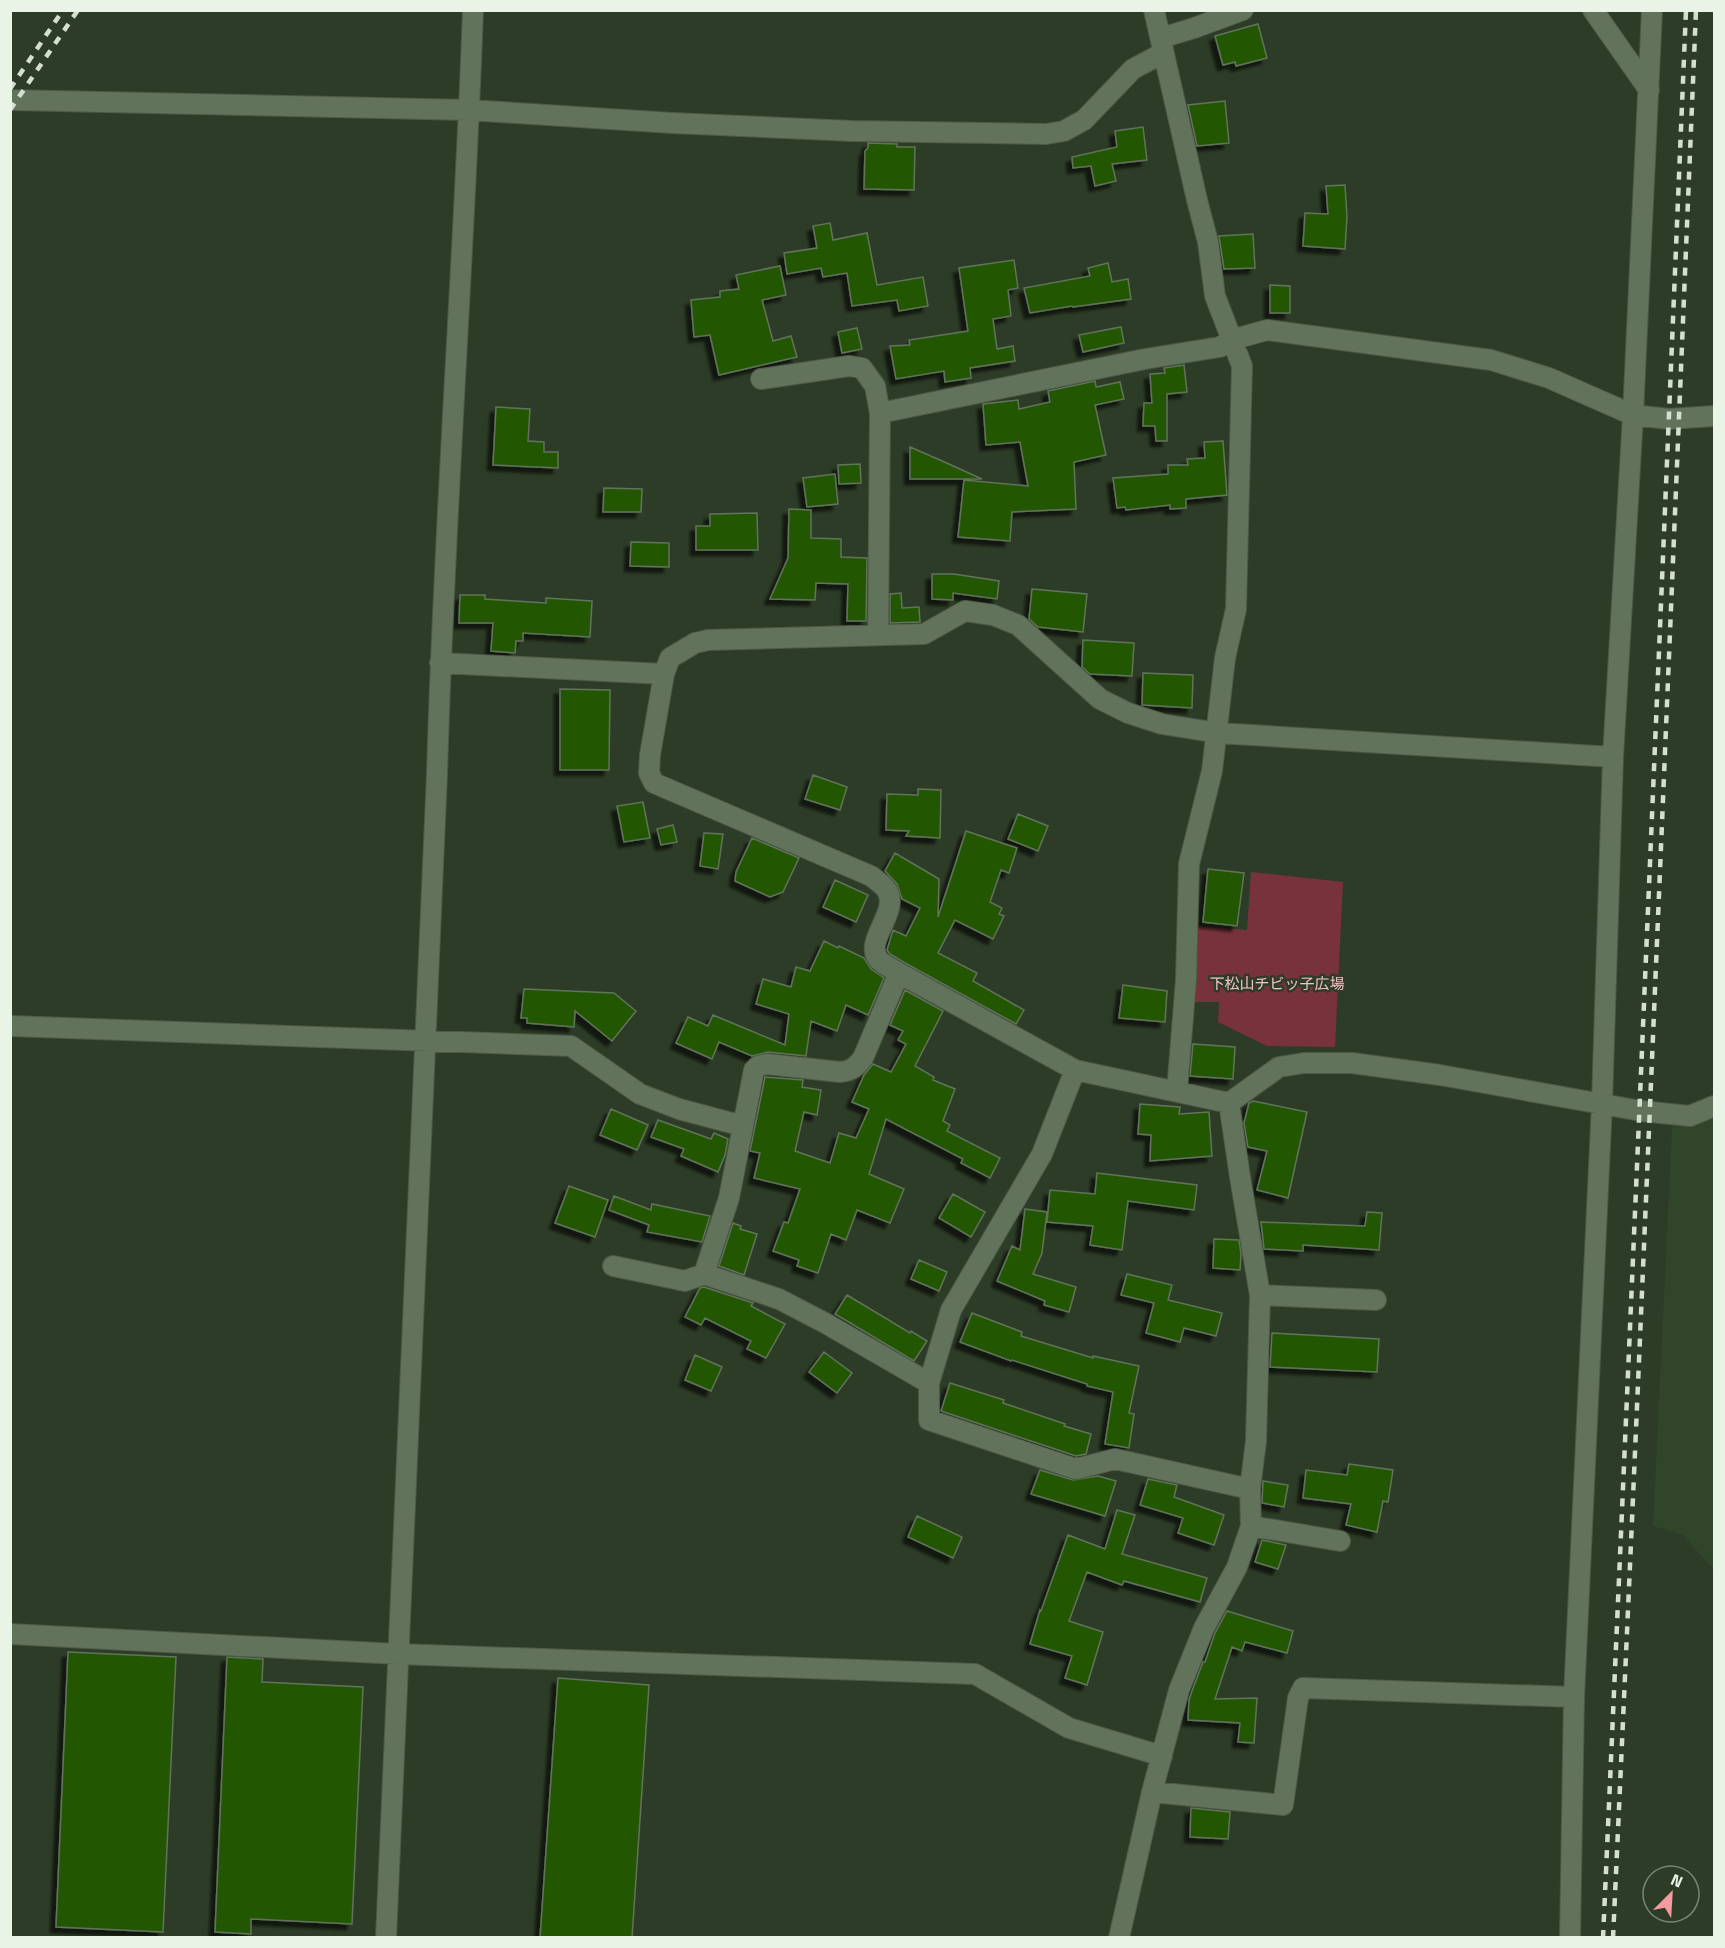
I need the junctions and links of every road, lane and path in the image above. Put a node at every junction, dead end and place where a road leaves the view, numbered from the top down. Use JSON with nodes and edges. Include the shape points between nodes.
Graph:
{"nodes":[{"id":1,"x":473,"y":10,"type":"edge"},
{"id":2,"x":1154,"y":10,"type":"edge"},
{"id":3,"x":1243,"y":10,"type":"edge"},
{"id":4,"x":1593,"y":10,"type":"edge"},
{"id":5,"x":1652,"y":10,"type":"edge"},
{"id":6,"x":1162,"y":46,"type":"junction"},
{"id":7,"x":1649,"y":90,"type":"junction"},
{"id":8,"x":10,"y":100,"type":"edge"},
{"id":9,"x":470,"y":110,"type":"junction"},
{"id":10,"x":1231,"y":340,"type":"junction"},
{"id":11,"x":761,"y":379,"type":"dead end"},
{"id":12,"x":880,"y":413,"type":"junction"},
{"id":13,"x":1633,"y":415,"type":"junction"},
{"id":14,"x":1714,"y":416,"type":"edge"},
{"id":15,"x":878,"y":636,"type":"junction"},
{"id":16,"x":440,"y":663,"type":"junction"},
{"id":17,"x":664,"y":674,"type":"junction"},
{"id":18,"x":1218,"y":733,"type":"junction"},
{"id":19,"x":1612,"y":757,"type":"junction"},
{"id":20,"x":899,"y":973,"type":"junction"},
{"id":21,"x":10,"y":1026,"type":"edge"},
{"id":22,"x":424,"y":1040,"type":"junction"},
{"id":23,"x":1075,"y":1070,"type":"junction"},
{"id":24,"x":1177,"y":1090,"type":"junction"},
{"id":25,"x":1229,"y":1103,"type":"junction"},
{"id":26,"x":1602,"y":1103,"type":"junction"},
{"id":27,"x":1714,"y":1106,"type":"edge"},
{"id":28,"x":743,"y":1126,"type":"junction"},
{"id":29,"x":613,"y":1266,"type":"dead end"},
{"id":30,"x":704,"y":1274,"type":"junction"},
{"id":31,"x":1260,"y":1295,"type":"junction"},
{"id":32,"x":1377,"y":1300,"type":"dead end"},
{"id":33,"x":930,"y":1383,"type":"junction"},
{"id":34,"x":1250,"y":1489,"type":"junction"},
{"id":35,"x":1251,"y":1526,"type":"junction"},
{"id":36,"x":1340,"y":1541,"type":"dead end"},
{"id":37,"x":10,"y":1634,"type":"edge"},
{"id":38,"x":398,"y":1654,"type":"junction"},
{"id":39,"x":1574,"y":1698,"type":"junction"},
{"id":40,"x":1162,"y":1756,"type":"junction"},
{"id":41,"x":1152,"y":1792,"type":"junction"},
{"id":42,"x":386,"y":1938,"type":"edge"},
{"id":43,"x":1119,"y":1938,"type":"edge"},
{"id":44,"x":1570,"y":1938,"type":"edge"}],
"edges":[{"from":1,"to":9,"type":"street"},
{"from":2,"to":6,"type":"street"},
{"from":3,"to":6,"type":"street"},
{"from":4,"to":7,"type":"street"},
{"from":5,"to":7,"type":"street"},
{"from":6,"to":9,"type":"street","via":[[1133,69],[1084,120],[1064,131],[1046,134],[830,130]]},
{"from":6,"to":10,"type":"street","via":[[1208,242],[1215,296]]},
{"from":7,"to":13,"type":"street"},
{"from":8,"to":9,"type":"street"},
{"from":9,"to":16,"type":"street"},
{"from":10,"to":12,"type":"street","via":[[1220,347],[1145,358]]},
{"from":10,"to":13,"type":"street","via":[[1267,330],[1491,360],[1549,378]]},
{"from":10,"to":18,"type":"street","via":[[1242,366],[1238,573]]},
{"from":11,"to":12,"type":"street","via":[[849,366],[862,368],[875,386]]},
{"from":12,"to":15,"type":"street"},
{"from":13,"to":14,"type":"street","via":[[1669,419]]},
{"from":13,"to":19,"type":"street"},
{"from":15,"to":17,"type":"street","via":[[708,640],[670,658]]},
{"from":15,"to":18,"type":"street","via":[[924,634],[965,611],[993,615],[1018,625],[1100,699],[1162,724]]},
{"from":16,"to":17,"type":"street"},
{"from":16,"to":22,"type":"street"},
{"from":17,"to":20,"type":"street","via":[[650,755],[649,773],[654,783],[872,876],[886,890],[890,906],[875,949],[878,959]]},
{"from":18,"to":19,"type":"street"},
{"from":18,"to":24,"type":"street","via":[[1189,864],[1186,980]]},
{"from":19,"to":26,"type":"street"},
{"from":20,"to":23,"type":"street"},
{"from":20,"to":28,"type":"street","via":[[863,1058],[855,1068],[840,1072],[758,1066]]},
{"from":21,"to":22,"type":"street"},
{"from":22,"to":28,"type":"street","via":[[571,1046],[640,1094]]},
{"from":22,"to":38,"type":"street"},
{"from":23,"to":24,"type":"street"},
{"from":23,"to":33,"type":"street","via":[[1042,1154],[951,1310]]},
{"from":24,"to":25,"type":"street"},
{"from":25,"to":26,"type":"street","via":[[1279,1067],[1352,1063]]},
{"from":25,"to":31,"type":"street"},
{"from":26,"to":27,"type":"street","via":[[1690,1116]]},
{"from":26,"to":39,"type":"street"},
{"from":28,"to":30,"type":"street","via":[[729,1198]]},
{"from":29,"to":30,"type":"street","via":[[685,1281]]},
{"from":30,"to":33,"type":"street","via":[[779,1299]]},
{"from":31,"to":32,"type":"street"},
{"from":31,"to":34,"type":"street","via":[[1256,1441]]},
{"from":33,"to":34,"type":"street","via":[[929,1420],[1076,1469],[1115,1459]]},
{"from":34,"to":35,"type":"street"},
{"from":35,"to":36,"type":"street"},
{"from":35,"to":40,"type":"street","via":[[1237,1567],[1204,1628],[1179,1690]]},
{"from":37,"to":38,"type":"street"},
{"from":38,"to":40,"type":"street","via":[[975,1674],[1069,1728]]},
{"from":38,"to":42,"type":"street"},
{"from":39,"to":41,"type":"street","via":[[1304,1688],[1298,1698],[1283,1804]]},
{"from":39,"to":44,"type":"street"},
{"from":40,"to":41,"type":"street"},
{"from":41,"to":43,"type":"street"}]}
